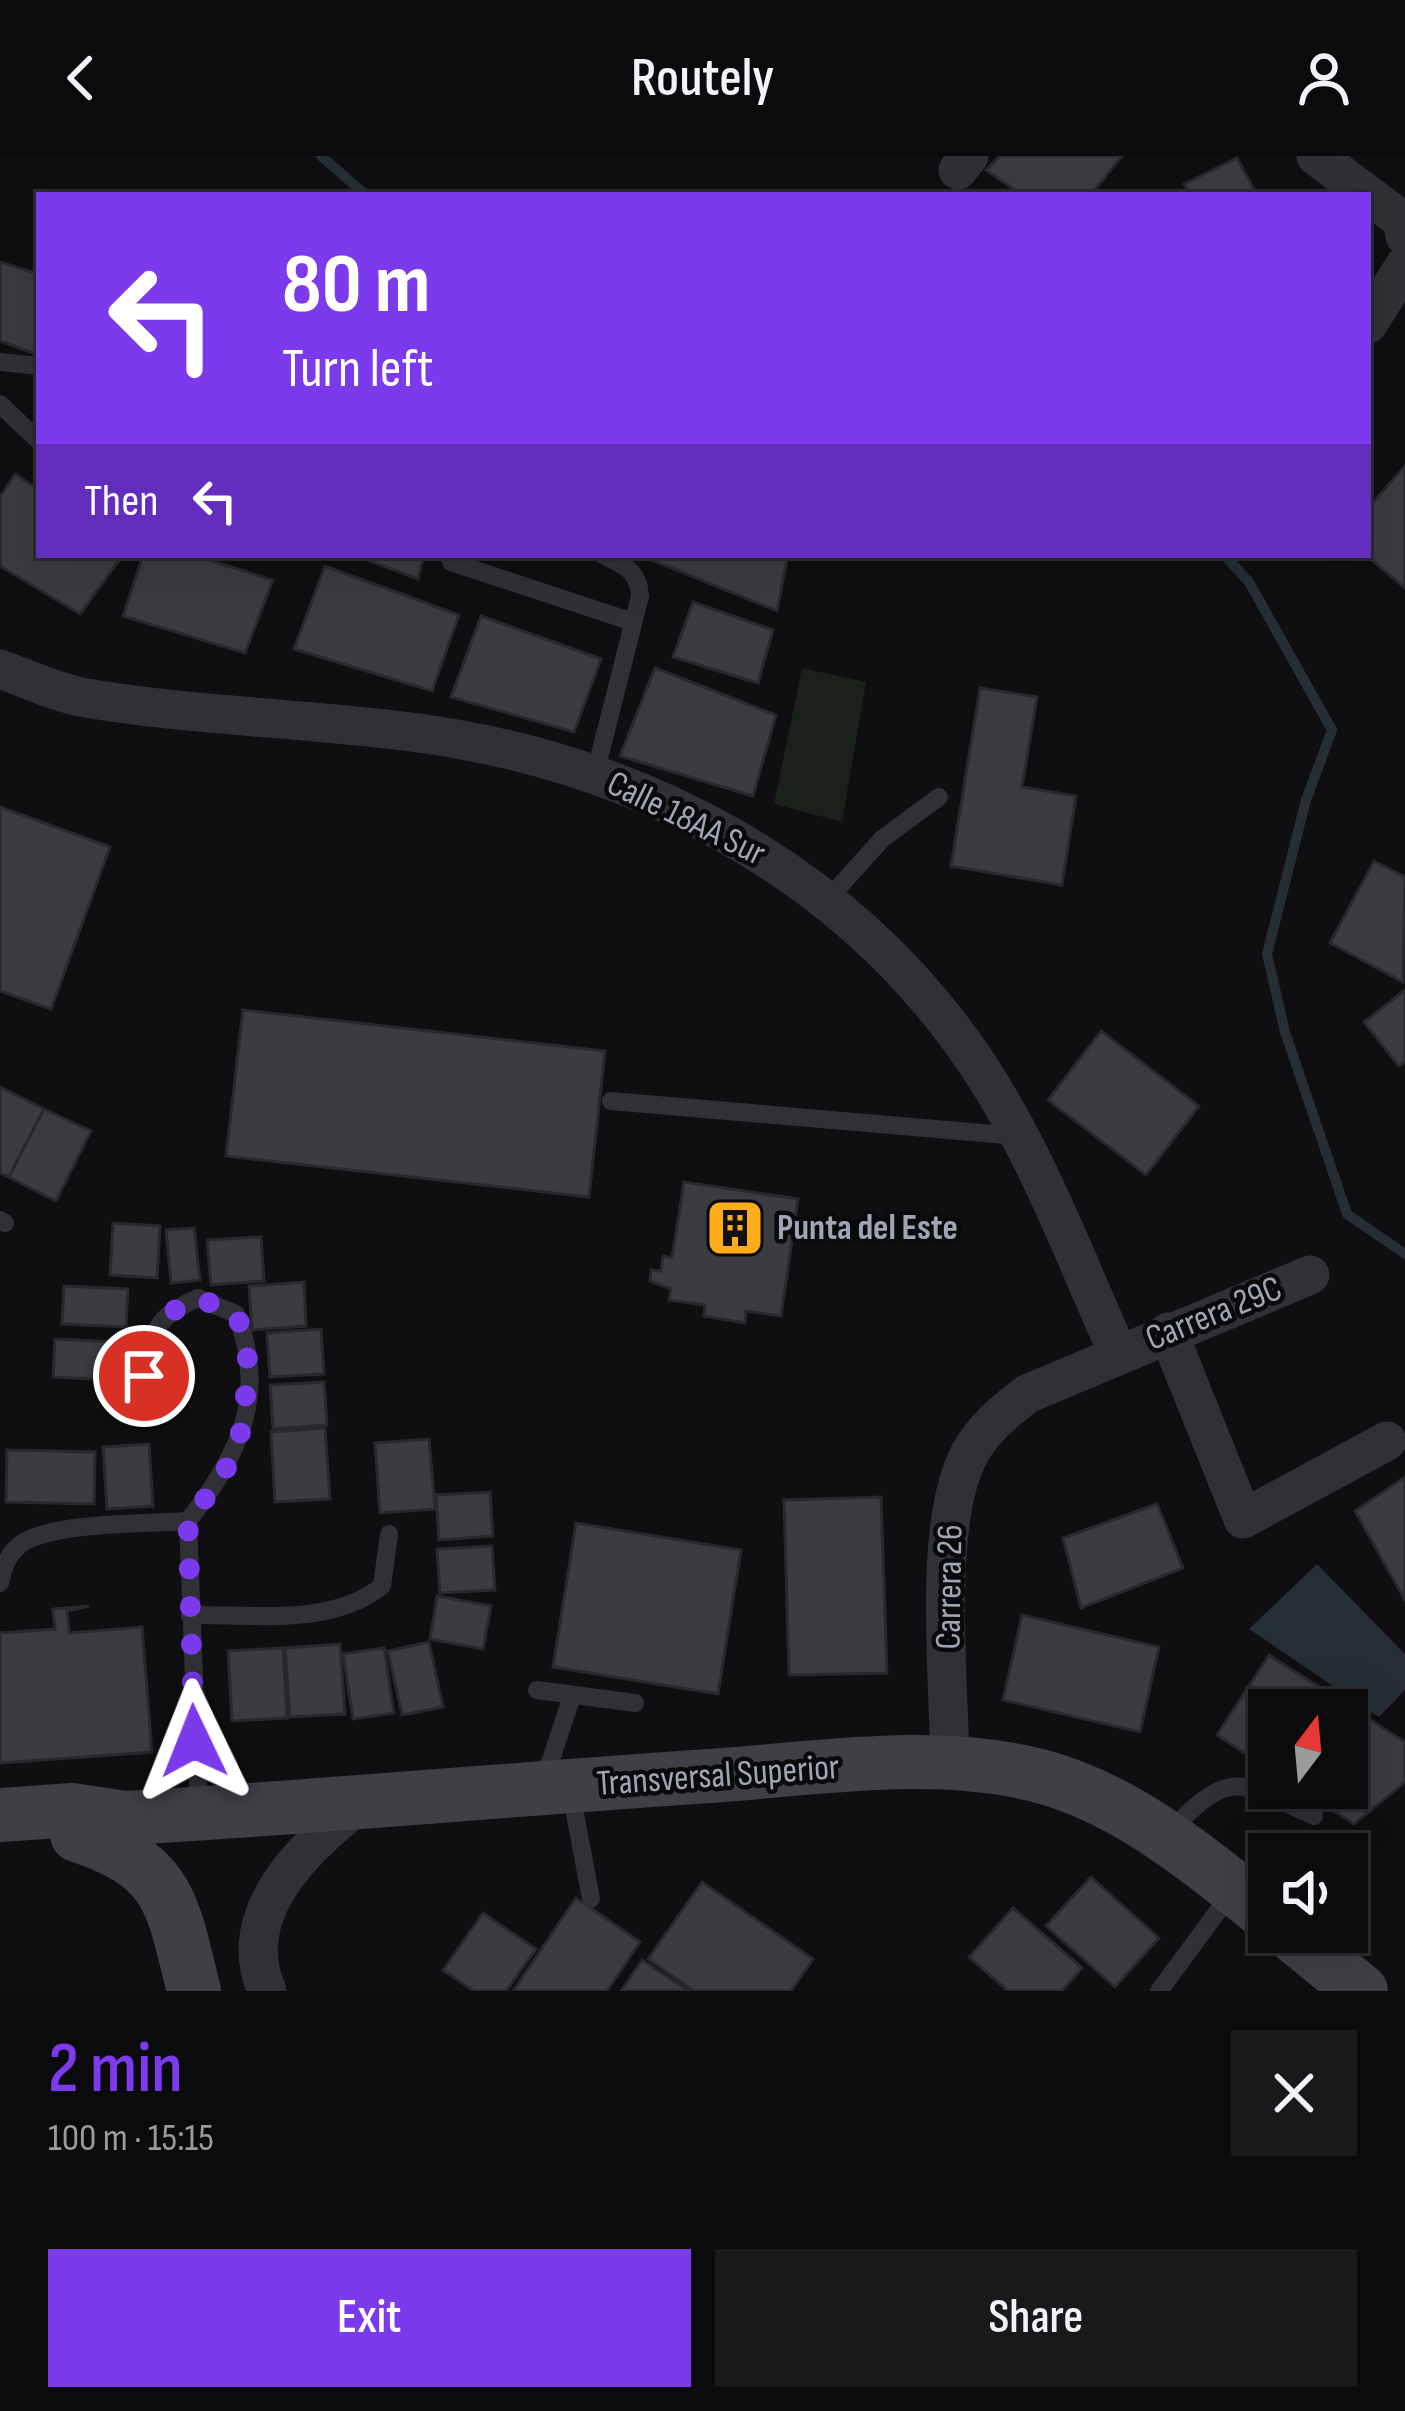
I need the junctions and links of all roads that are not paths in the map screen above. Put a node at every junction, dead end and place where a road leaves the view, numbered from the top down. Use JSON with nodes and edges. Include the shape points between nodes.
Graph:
{"nodes":[{"id":1,"x":1316,"y":156,"type":"edge"},
{"id":2,"x":1360,"y":192,"type":"edge"},
{"id":3,"x":1371,"y":202,"type":"edge"},
{"id":4,"x":1403,"y":228,"type":"edge"},
{"id":5,"x":1405,"y":265,"type":"edge"},
{"id":6,"x":1371,"y":319,"type":"edge"},
{"id":7,"x":0,"y":362,"type":"edge"},
{"id":8,"x":36,"y":366,"type":"edge"},
{"id":9,"x":0,"y":404,"type":"edge"},
{"id":10,"x":36,"y":438,"type":"edge"},
{"id":11,"x":607,"y":558,"type":"edge"},
{"id":12,"x":451,"y":562,"type":"dead end"},
{"id":13,"x":633,"y":622,"type":"junction"},
{"id":14,"x":0,"y":669,"type":"edge"},
{"id":15,"x":595,"y":774,"type":"junction"},
{"id":16,"x":939,"y":797,"type":"dead end"},
{"id":17,"x":830,"y":898,"type":"junction"},
{"id":18,"x":610,"y":1101,"type":"dead end"},
{"id":19,"x":1019,"y":1136,"type":"junction"},
{"id":20,"x":1310,"y":1275,"type":"dead end"},
{"id":21,"x":1168,"y":1332,"type":"junction"},
{"id":22,"x":1118,"y":1353,"type":"junction"},
{"id":23,"x":144,"y":1376,"type":"dead end"},
{"id":24,"x":1387,"y":1441,"type":"dead end"},
{"id":25,"x":188,"y":1521,"type":"junction"},
{"id":26,"x":389,"y":1534,"type":"dead end"},
{"id":27,"x":0,"y":1582,"type":"edge"},
{"id":28,"x":190,"y":1616,"type":"junction"},
{"id":29,"x":537,"y":1690,"type":"dead end"},
{"id":30,"x":572,"y":1696,"type":"junction"},
{"id":31,"x":634,"y":1703,"type":"dead end"},
{"id":32,"x":950,"y":1763,"type":"junction"},
{"id":33,"x":556,"y":1787,"type":"junction"},
{"id":34,"x":361,"y":1803,"type":"junction"},
{"id":35,"x":199,"y":1814,"type":"junction"},
{"id":36,"x":0,"y":1815,"type":"edge"},
{"id":37,"x":1314,"y":1816,"type":"dead end"},
{"id":38,"x":101,"y":1826,"type":"junction"},
{"id":39,"x":1166,"y":1836,"type":"junction"},
{"id":40,"x":0,"y":1841,"type":"edge"},
{"id":41,"x":1248,"y":1899,"type":"edge"},
{"id":42,"x":591,"y":1900,"type":"dead end"},
{"id":43,"x":1248,"y":1906,"type":"edge"},
{"id":44,"x":1315,"y":1953,"type":"edge"},
{"id":45,"x":194,"y":1991,"type":"edge"},
{"id":46,"x":267,"y":1991,"type":"edge"},
{"id":47,"x":1159,"y":1991,"type":"edge"},
{"id":48,"x":1361,"y":1991,"type":"edge"}],
"edges":[{"from":1,"to":2,"type":"street"},
{"from":3,"to":4,"type":"street"},
{"from":5,"to":6,"type":"street"},
{"from":7,"to":8,"type":"lane"},
{"from":9,"to":10,"type":"lane"},
{"from":11,"to":13,"type":"lane","via":[[639,581]]},
{"from":12,"to":13,"type":"lane"},
{"from":13,"to":15,"type":"lane"},
{"from":14,"to":15,"type":"street","name":"Calle 18AA Sur","via":[[82,698],[415,732]]},
{"from":15,"to":17,"type":"street","name":"Calle 18AA Sur","via":[[748,846]]},
{"from":16,"to":17,"type":"lane","via":[[882,839]]},
{"from":17,"to":19,"type":"street","name":"Calle 18AA Sur","via":[[914,977]]},
{"from":18,"to":19,"type":"lane"},
{"from":19,"to":22,"type":"street","name":"Calle 18AA Sur"},
{"from":20,"to":21,"type":"street","name":"Carrera 29C"},
{"from":21,"to":22,"type":"street","name":"Carrera 29C"},
{"from":21,"to":24,"type":"street","via":[[1243,1519]]},
{"from":22,"to":32,"type":"street","name":"Carrera 26","via":[[1027,1394],[995,1420],[964,1467],[948,1545]]},
{"from":23,"to":25,"type":"lane","via":[[151,1337],[167,1311],[198,1298],[236,1314],[248,1344],[244,1424],[224,1474]]},
{"from":25,"to":27,"type":"lane","via":[[25,1542],[4,1562]]},
{"from":25,"to":28,"type":"lane"},
{"from":26,"to":28,"type":"lane","via":[[382,1586],[361,1602],[329,1612]]},
{"from":28,"to":35,"type":"lane"},
{"from":29,"to":30,"type":"lane"},
{"from":30,"to":31,"type":"lane"},
{"from":30,"to":33,"type":"lane"},
{"from":32,"to":33,"type":"main road","name":"Transversal Superior"},
{"from":32,"to":39,"type":"main road","name":"Transversal Superior","via":[[1040,1776]]},
{"from":33,"to":34,"type":"main road","name":"Transversal Superior"},
{"from":33,"to":42,"type":"lane"},
{"from":34,"to":35,"type":"main road","name":"Transversal Superior"},
{"from":34,"to":46,"type":"street","via":[[273,1892],[259,1973]]},
{"from":35,"to":38,"type":"main road","name":"Transversal Superior"},
{"from":36,"to":38,"type":"main road","name":"Transversal Superior","via":[[72,1810]]},
{"from":37,"to":39,"type":"lane","via":[[1251,1788],[1223,1785]]},
{"from":38,"to":40,"type":"main road","name":"Transversal Superior"},
{"from":38,"to":45,"type":"main road","via":[[108,1845],[153,1874],[182,1930]]},
{"from":39,"to":41,"type":"main road","name":"Transversal Superior"},
{"from":43,"to":47,"type":"lane"},
{"from":44,"to":48,"type":"main road"}]}
